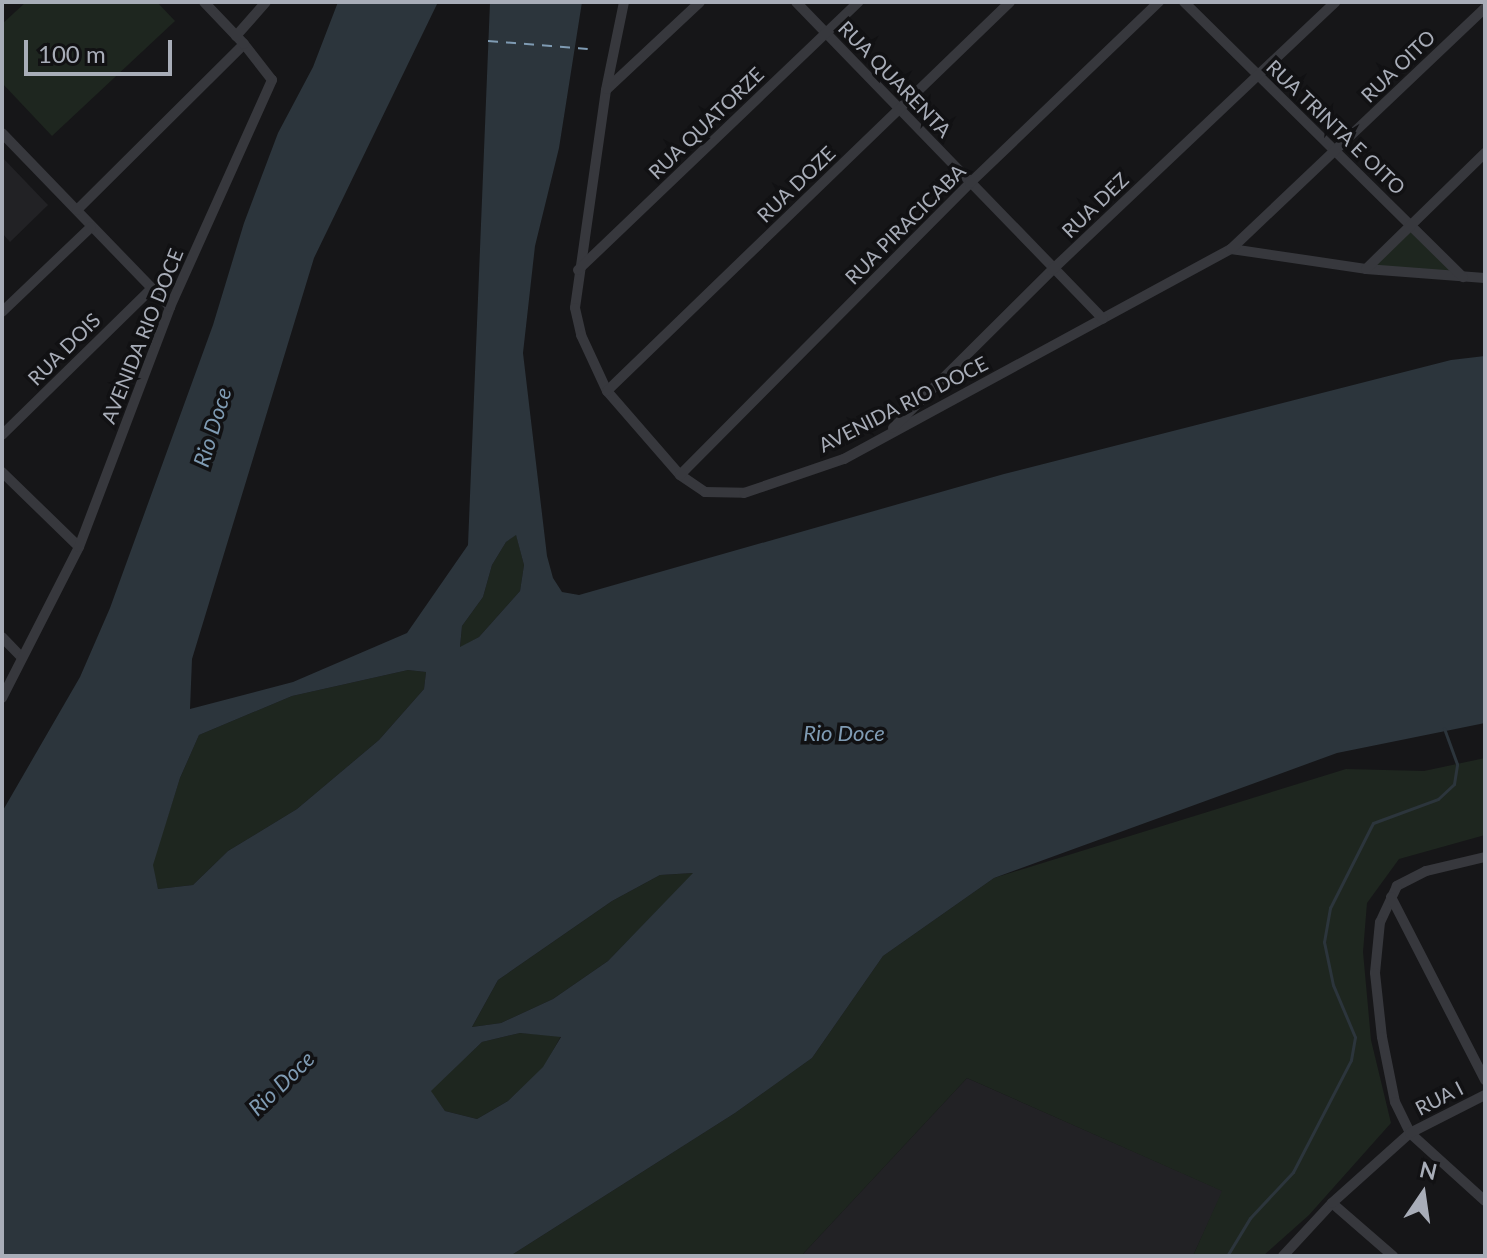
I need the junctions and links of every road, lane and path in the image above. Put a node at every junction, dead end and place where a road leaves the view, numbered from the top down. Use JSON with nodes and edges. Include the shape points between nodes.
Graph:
{"nodes":[{"id":1,"x":204,"y":2,"type":"edge"},
{"id":2,"x":266,"y":2,"type":"edge"},
{"id":3,"x":624,"y":2,"type":"edge"},
{"id":4,"x":700,"y":2,"type":"edge"},
{"id":5,"x":796,"y":2,"type":"edge"},
{"id":6,"x":858,"y":2,"type":"edge"},
{"id":7,"x":1010,"y":2,"type":"edge"},
{"id":8,"x":1159,"y":2,"type":"edge"},
{"id":9,"x":1184,"y":2,"type":"edge"},
{"id":10,"x":1335,"y":2,"type":"edge"},
{"id":11,"x":1485,"y":8,"type":"edge"},
{"id":12,"x":826,"y":34,"type":"junction"},
{"id":13,"x":240,"y":40,"type":"junction"},
{"id":14,"x":1257,"y":76,"type":"junction"},
{"id":15,"x":606,"y":90,"type":"junction"},
{"id":16,"x":901,"y":109,"type":"junction"},
{"id":17,"x":2,"y":133,"type":"edge"},
{"id":18,"x":1337,"y":150,"type":"junction"},
{"id":19,"x":1485,"y":153,"type":"edge"},
{"id":20,"x":970,"y":183,"type":"junction"},
{"id":21,"x":77,"y":210,"type":"junction"},
{"id":22,"x":1413,"y":226,"type":"junction"},
{"id":23,"x":91,"y":227,"type":"junction"},
{"id":24,"x":1231,"y":249,"type":"junction"},
{"id":25,"x":1366,"y":269,"type":"junction"},
{"id":26,"x":578,"y":270,"type":"junction"},
{"id":27,"x":1052,"y":270,"type":"junction"},
{"id":28,"x":1463,"y":277,"type":"junction"},
{"id":29,"x":1485,"y":278,"type":"edge"},
{"id":30,"x":152,"y":288,"type":"junction"},
{"id":31,"x":170,"y":307,"type":"junction"},
{"id":32,"x":2,"y":312,"type":"edge"},
{"id":33,"x":1103,"y":319,"type":"junction"},
{"id":34,"x":607,"y":391,"type":"junction"},
{"id":35,"x":2,"y":435,"type":"edge"},
{"id":36,"x":883,"y":438,"type":"junction"},
{"id":37,"x":2,"y":472,"type":"edge"},
{"id":38,"x":680,"y":475,"type":"junction"},
{"id":39,"x":79,"y":547,"type":"junction"},
{"id":40,"x":2,"y":637,"type":"edge"},
{"id":41,"x":21,"y":657,"type":"junction"},
{"id":42,"x":2,"y":698,"type":"edge"},
{"id":43,"x":1484,"y":859,"type":"edge"},
{"id":44,"x":1391,"y":897,"type":"junction"},
{"id":45,"x":1485,"y":1080,"type":"edge"},
{"id":46,"x":1485,"y":1095,"type":"edge"},
{"id":47,"x":1410,"y":1133,"type":"junction"},
{"id":48,"x":1485,"y":1201,"type":"edge"},
{"id":49,"x":1332,"y":1203,"type":"junction"},
{"id":50,"x":1283,"y":1256,"type":"edge"},
{"id":51,"x":1393,"y":1256,"type":"edge"}],
"edges":[{"from":1,"to":13,"type":"street"},
{"from":2,"to":13,"type":"street"},
{"from":3,"to":15,"type":"street","name":"AVENIDA RIO DOCE"},
{"from":4,"to":15,"type":"street"},
{"from":5,"to":12,"type":"street","name":"RUA QUARENTA"},
{"from":6,"to":12,"type":"street","name":"RUA QUATORZE"},
{"from":7,"to":16,"type":"street","name":"RUA DOZE"},
{"from":8,"to":20,"type":"street","name":"RUA PIRACICABA"},
{"from":9,"to":14,"type":"street","name":"RUA TRINTA E OITO"},
{"from":10,"to":14,"type":"street","name":"RUA DEZ"},
{"from":11,"to":18,"type":"street","name":"RUA OITO"},
{"from":12,"to":16,"type":"street","name":"RUA QUARENTA"},
{"from":12,"to":26,"type":"street","name":"RUA QUATORZE"},
{"from":13,"to":21,"type":"street"},
{"from":13,"to":31,"type":"street","name":"AVENIDA RIO DOCE","via":[[272,80]]},
{"from":14,"to":18,"type":"street","name":"RUA TRINTA E OITO"},
{"from":14,"to":27,"type":"street","name":"RUA DEZ"},
{"from":15,"to":26,"type":"street","name":"AVENIDA RIO DOCE"},
{"from":16,"to":20,"type":"street","name":"RUA QUARENTA"},
{"from":16,"to":34,"type":"street","name":"RUA DOZE"},
{"from":17,"to":21,"type":"street"},
{"from":18,"to":22,"type":"street","name":"RUA TRINTA E OITO"},
{"from":18,"to":24,"type":"street","name":"RUA OITO"},
{"from":19,"to":22,"type":"street"},
{"from":20,"to":27,"type":"street","name":"RUA QUARENTA"},
{"from":20,"to":38,"type":"street","name":"RUA PIRACICABA"},
{"from":21,"to":23,"type":"street"},
{"from":22,"to":25,"type":"street"},
{"from":22,"to":28,"type":"street","name":"RUA TRINTA E OITO"},
{"from":23,"to":30,"type":"street"},
{"from":23,"to":32,"type":"street"},
{"from":24,"to":25,"type":"street"},
{"from":24,"to":33,"type":"street","name":"AVENIDA RIO DOCE"},
{"from":25,"to":28,"type":"street"},
{"from":26,"to":34,"type":"street","name":"AVENIDA RIO DOCE","via":[[575,308],[581,335]]},
{"from":27,"to":33,"type":"street","name":"RUA QUARENTA"},
{"from":27,"to":36,"type":"street","name":"RUA DEZ"},
{"from":28,"to":29,"type":"street"},
{"from":30,"to":31,"type":"street"},
{"from":30,"to":35,"type":"street","name":"RUA DOIS"},
{"from":31,"to":39,"type":"street","name":"AVENIDA RIO DOCE"},
{"from":33,"to":36,"type":"street","name":"AVENIDA RIO DOCE"},
{"from":34,"to":38,"type":"street","name":"AVENIDA RIO DOCE"},
{"from":36,"to":38,"type":"street","name":"AVENIDA RIO DOCE","via":[[844,459],[744,493],[705,492]]},
{"from":37,"to":39,"type":"street"},
{"from":39,"to":41,"type":"street","name":"AVENIDA RIO DOCE"},
{"from":40,"to":41,"type":"street"},
{"from":41,"to":42,"type":"street","name":"AVENIDA RIO DOCE"},
{"from":43,"to":44,"type":"street","via":[[1426,871],[1397,886]]},
{"from":44,"to":45,"type":"street"},
{"from":44,"to":47,"type":"street","via":[[1380,922],[1375,973],[1395,1102]]},
{"from":46,"to":47,"type":"street","name":"RUA I"},
{"from":47,"to":48,"type":"street"},
{"from":47,"to":49,"type":"street"},
{"from":49,"to":50,"type":"street"},
{"from":49,"to":51,"type":"street"}]}
